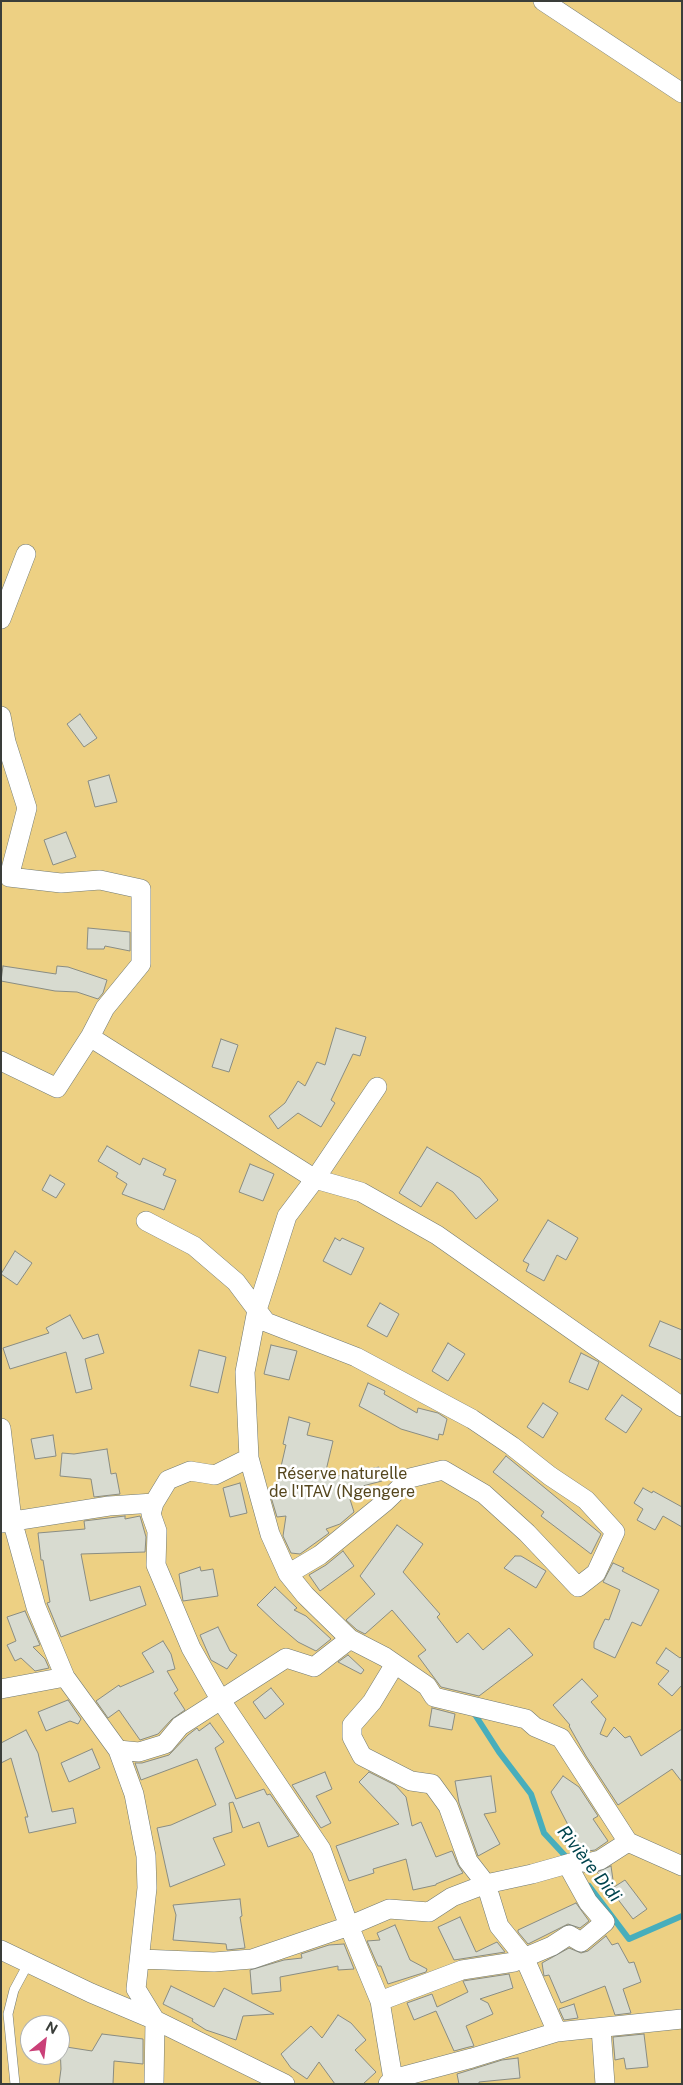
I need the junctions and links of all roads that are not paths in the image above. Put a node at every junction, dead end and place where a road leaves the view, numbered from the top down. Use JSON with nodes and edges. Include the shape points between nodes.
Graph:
{"nodes":[{"id":1,"x":543,"y":1,"type":"edge"},
{"id":2,"x":682,"y":93,"type":"edge"},
{"id":3,"x":26,"y":554,"type":"dead end"},
{"id":4,"x":1,"y":619,"type":"edge"},
{"id":5,"x":1,"y":716,"type":"edge"},
{"id":6,"x":90,"y":1037,"type":"junction"},
{"id":7,"x":1,"y":1061,"type":"edge"},
{"id":8,"x":377,"y":1087,"type":"dead end"},
{"id":9,"x":315,"y":1178,"type":"junction"},
{"id":10,"x":146,"y":1221,"type":"dead end"},
{"id":11,"x":257,"y":1310,"type":"junction"},
{"id":12,"x":682,"y":1407,"type":"edge"},
{"id":13,"x":1,"y":1428,"type":"edge"},
{"id":14,"x":249,"y":1458,"type":"junction"},
{"id":15,"x":154,"y":1503,"type":"junction"},
{"id":16,"x":7,"y":1521,"type":"edge"},
{"id":17,"x":288,"y":1574,"type":"junction"},
{"id":18,"x":350,"y":1639,"type":"junction"},
{"id":19,"x":395,"y":1664,"type":"junction"},
{"id":20,"x":64,"y":1678,"type":"junction"},
{"id":21,"x":1,"y":1689,"type":"edge"},
{"id":22,"x":220,"y":1699,"type":"junction"},
{"id":23,"x":118,"y":1750,"type":"junction"},
{"id":24,"x":628,"y":1842,"type":"junction"},
{"id":25,"x":572,"y":1862,"type":"junction"},
{"id":26,"x":682,"y":1866,"type":"edge"},
{"id":27,"x":486,"y":1884,"type":"junction"},
{"id":28,"x":349,"y":1926,"type":"junction"},
{"id":29,"x":1,"y":1950,"type":"edge"},
{"id":30,"x":524,"y":1957,"type":"junction"},
{"id":31,"x":140,"y":1959,"type":"junction"},
{"id":32,"x":28,"y":1964,"type":"junction"},
{"id":33,"x":380,"y":2001,"type":"junction"},
{"id":34,"x":155,"y":2020,"type":"junction"},
{"id":35,"x":682,"y":2020,"type":"edge"},
{"id":36,"x":601,"y":2028,"type":"junction"},
{"id":37,"x":557,"y":2032,"type":"junction"},
{"id":38,"x":391,"y":2081,"type":"edge"},
{"id":39,"x":15,"y":2084,"type":"edge"},
{"id":40,"x":154,"y":2084,"type":"edge"},
{"id":41,"x":285,"y":2084,"type":"edge"},
{"id":42,"x":605,"y":2084,"type":"edge"}],
"edges":[{"from":1,"to":2,"type":"street"},
{"from":3,"to":4,"type":"street"},
{"from":5,"to":6,"type":"street","via":[[27,808],[9,877],[61,883],[100,880],[141,889],[141,964],[105,1008]]},
{"from":6,"to":7,"type":"street","via":[[57,1088]]},
{"from":6,"to":9,"type":"street"},
{"from":8,"to":9,"type":"street"},
{"from":9,"to":11,"type":"street","via":[[287,1216]]},
{"from":9,"to":12,"type":"street","via":[[361,1192],[437,1235]]},
{"from":10,"to":11,"type":"street","via":[[194,1246],[236,1282]]},
{"from":11,"to":14,"type":"street","via":[[245,1372]]},
{"from":11,"to":17,"type":"street","via":[[266,1322],[356,1357],[472,1419],[586,1500],[616,1532],[596,1573],[578,1588],[527,1533],[484,1494],[443,1470],[410,1478],[320,1555]]},
{"from":13,"to":16,"type":"street"},
{"from":14,"to":15,"type":"street","via":[[215,1475],[190,1471],[168,1480]]},
{"from":14,"to":17,"type":"street","via":[[270,1534]]},
{"from":15,"to":16,"type":"street"},
{"from":15,"to":22,"type":"street","via":[[151,1514],[157,1531],[156,1564],[192,1648]]},
{"from":16,"to":20,"type":"street"},
{"from":17,"to":18,"type":"street"},
{"from":18,"to":19,"type":"street"},
{"from":18,"to":22,"type":"street","via":[[314,1667],[286,1658]]},
{"from":19,"to":24,"type":"street","via":[[427,1686],[434,1697],[526,1719],[535,1727],[562,1738]]},
{"from":19,"to":27,"type":"street","via":[[372,1702],[352,1725],[352,1736],[362,1756],[411,1781],[432,1784],[448,1806],[468,1861]]},
{"from":20,"to":21,"type":"street"},
{"from":20,"to":23,"type":"street"},
{"from":22,"to":23,"type":"street","via":[[180,1726],[165,1744],[140,1752]]},
{"from":22,"to":28,"type":"street","via":[[321,1849]]},
{"from":23,"to":31,"type":"street","via":[[134,1794],[146,1856],[147,1888]]},
{"from":24,"to":25,"type":"street","via":[[600,1860]]},
{"from":24,"to":26,"type":"street"},
{"from":25,"to":27,"type":"street"},
{"from":25,"to":30,"type":"street","via":[[588,1902],[605,1922],[580,1942],[568,1935],[552,1946]]},
{"from":27,"to":28,"type":"street","via":[[452,1897],[429,1912],[389,1909]]},
{"from":27,"to":30,"type":"street","via":[[499,1926]]},
{"from":28,"to":31,"type":"street","via":[[252,1958],[214,1962]]},
{"from":28,"to":33,"type":"street"},
{"from":29,"to":32,"type":"street"},
{"from":30,"to":33,"type":"street","via":[[514,1962],[462,1970]]},
{"from":30,"to":37,"type":"street"},
{"from":31,"to":34,"type":"street","via":[[136,1989]]},
{"from":32,"to":34,"type":"street"},
{"from":32,"to":39,"type":"lane","via":[[14,1990],[8,2014]]},
{"from":33,"to":38,"type":"street"},
{"from":34,"to":40,"type":"street"},
{"from":34,"to":41,"type":"street"},
{"from":35,"to":36,"type":"street"},
{"from":36,"to":37,"type":"street"},
{"from":36,"to":42,"type":"street"},
{"from":37,"to":38,"type":"street"}]}
